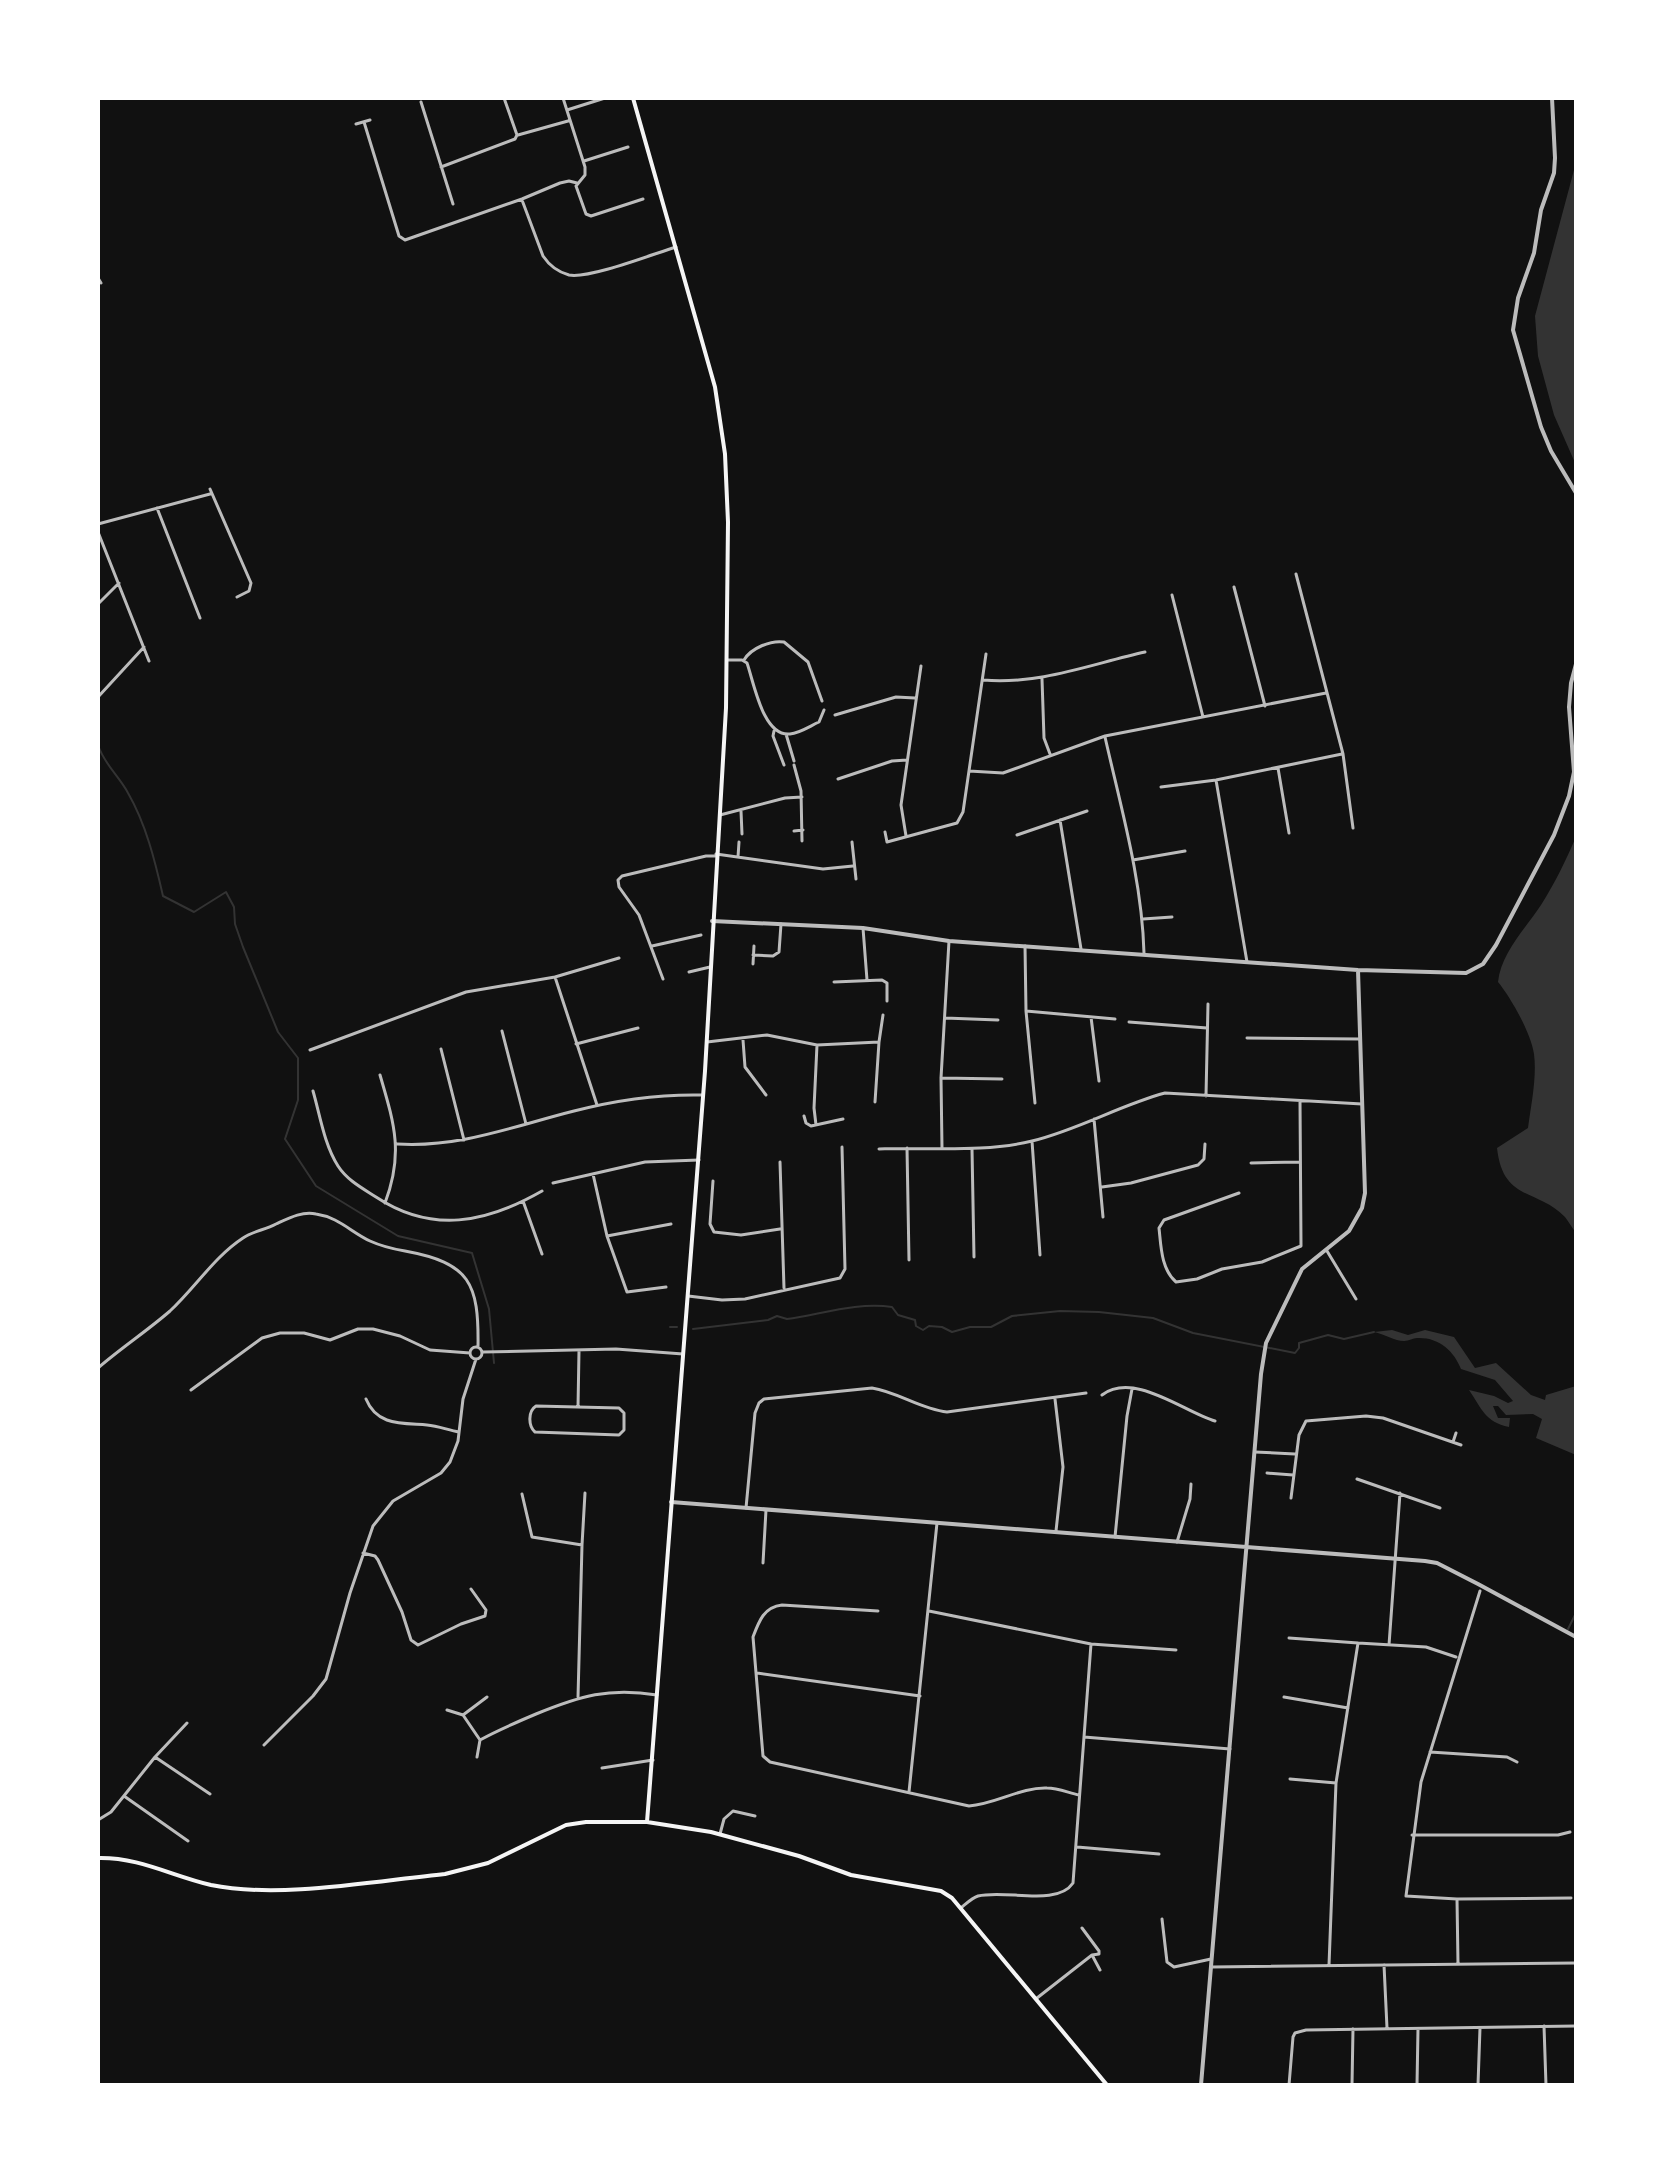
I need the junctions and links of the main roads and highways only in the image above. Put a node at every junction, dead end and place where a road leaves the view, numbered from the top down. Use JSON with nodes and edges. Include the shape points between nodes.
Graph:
{"nodes":[{"id":1,"x":633,"y":98,"type":"edge"},
{"id":2,"x":647,"y":1822,"type":"junction"},
{"id":3,"x":98,"y":1858,"type":"edge"},
{"id":4,"x":1107,"y":2085,"type":"edge"}],
"edges":[{"from":1,"to":2,"type":"main road","via":[[708,361],[722,423],[728,491],[727,660],[707,1042]]},
{"from":2,"to":3,"type":"main road","via":[[566,1825],[488,1863],[445,1874],[278,1891],[212,1885],[139,1861]]},
{"from":2,"to":4,"type":"main road","via":[[720,1834],[851,1875],[941,1891],[962,1907]]}]}
